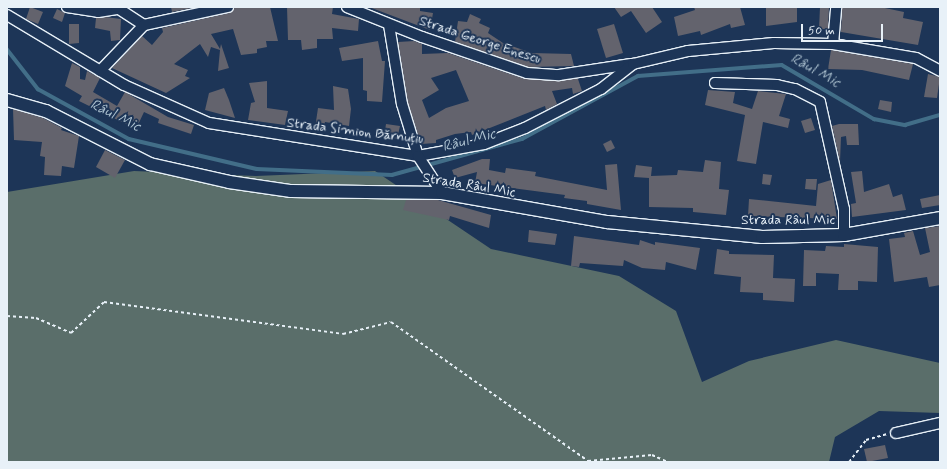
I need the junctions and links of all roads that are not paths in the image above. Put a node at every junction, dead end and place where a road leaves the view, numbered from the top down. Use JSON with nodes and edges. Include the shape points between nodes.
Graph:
{"nodes":[{"id":1,"x":67,"y":7,"type":"edge"},
{"id":2,"x":228,"y":7,"type":"edge"},
{"id":3,"x":347,"y":7,"type":"edge"},
{"id":4,"x":836,"y":7,"type":"edge"},
{"id":5,"x":116,"y":8,"type":"edge"},
{"id":6,"x":7,"y":15,"type":"edge"},
{"id":7,"x":144,"y":25,"type":"junction"},
{"id":8,"x":389,"y":25,"type":"junction"},
{"id":9,"x":833,"y":44,"type":"junction"},
{"id":10,"x":633,"y":64,"type":"junction"},
{"id":11,"x":100,"y":71,"type":"junction"},
{"id":12,"x":940,"y":71,"type":"edge"},
{"id":13,"x":715,"y":83,"type":"dead end"},
{"id":14,"x":7,"y":100,"type":"edge"},
{"id":15,"x":420,"y":159,"type":"junction"},
{"id":16,"x":442,"y":193,"type":"junction"},
{"id":17,"x":940,"y":218,"type":"edge"},
{"id":18,"x":844,"y":235,"type":"junction"},
{"id":19,"x":940,"y":423,"type":"edge"},
{"id":20,"x":896,"y":433,"type":"road end"}],
"edges":[{"from":1,"to":5,"type":"street","via":[[98,12]]},
{"from":2,"to":7,"type":"street"},
{"from":3,"to":8,"type":"street","name":"Strada George Enescu"},
{"from":4,"to":9,"type":"street"},
{"from":5,"to":7,"type":"street"},
{"from":6,"to":11,"type":"street","name":"Strada Simion Bărnuțiu"},
{"from":7,"to":11,"type":"street"},
{"from":8,"to":10,"type":"street","name":"Strada George Enescu","via":[[541,75]]},
{"from":8,"to":15,"type":"street","via":[[402,104]]},
{"from":9,"to":10,"type":"street","name":"Strada Simion Bărnuțiu","via":[[730,46]]},
{"from":9,"to":12,"type":"street","name":"Strada Simion Bărnuțiu","via":[[916,58]]},
{"from":10,"to":15,"type":"street","name":"Strada Simion Bărnuțiu","via":[[601,89],[525,128],[484,144]]},
{"from":11,"to":15,"type":"street","name":"Strada Simion Bărnuțiu","via":[[146,97],[209,123]]},
{"from":13,"to":18,"type":"street","via":[[777,85],[795,89],[820,102],[844,209]]},
{"from":14,"to":16,"type":"street","name":"Strada Râul Mic","via":[[33,106],[150,164],[229,182],[314,192]]},
{"from":15,"to":16,"type":"street"},
{"from":16,"to":18,"type":"street","name":"Strada Râul Mic","via":[[651,228],[762,237]]},
{"from":17,"to":18,"type":"street","name":"Strada Râul Mic"},
{"from":19,"to":20,"type":"street"}]}
